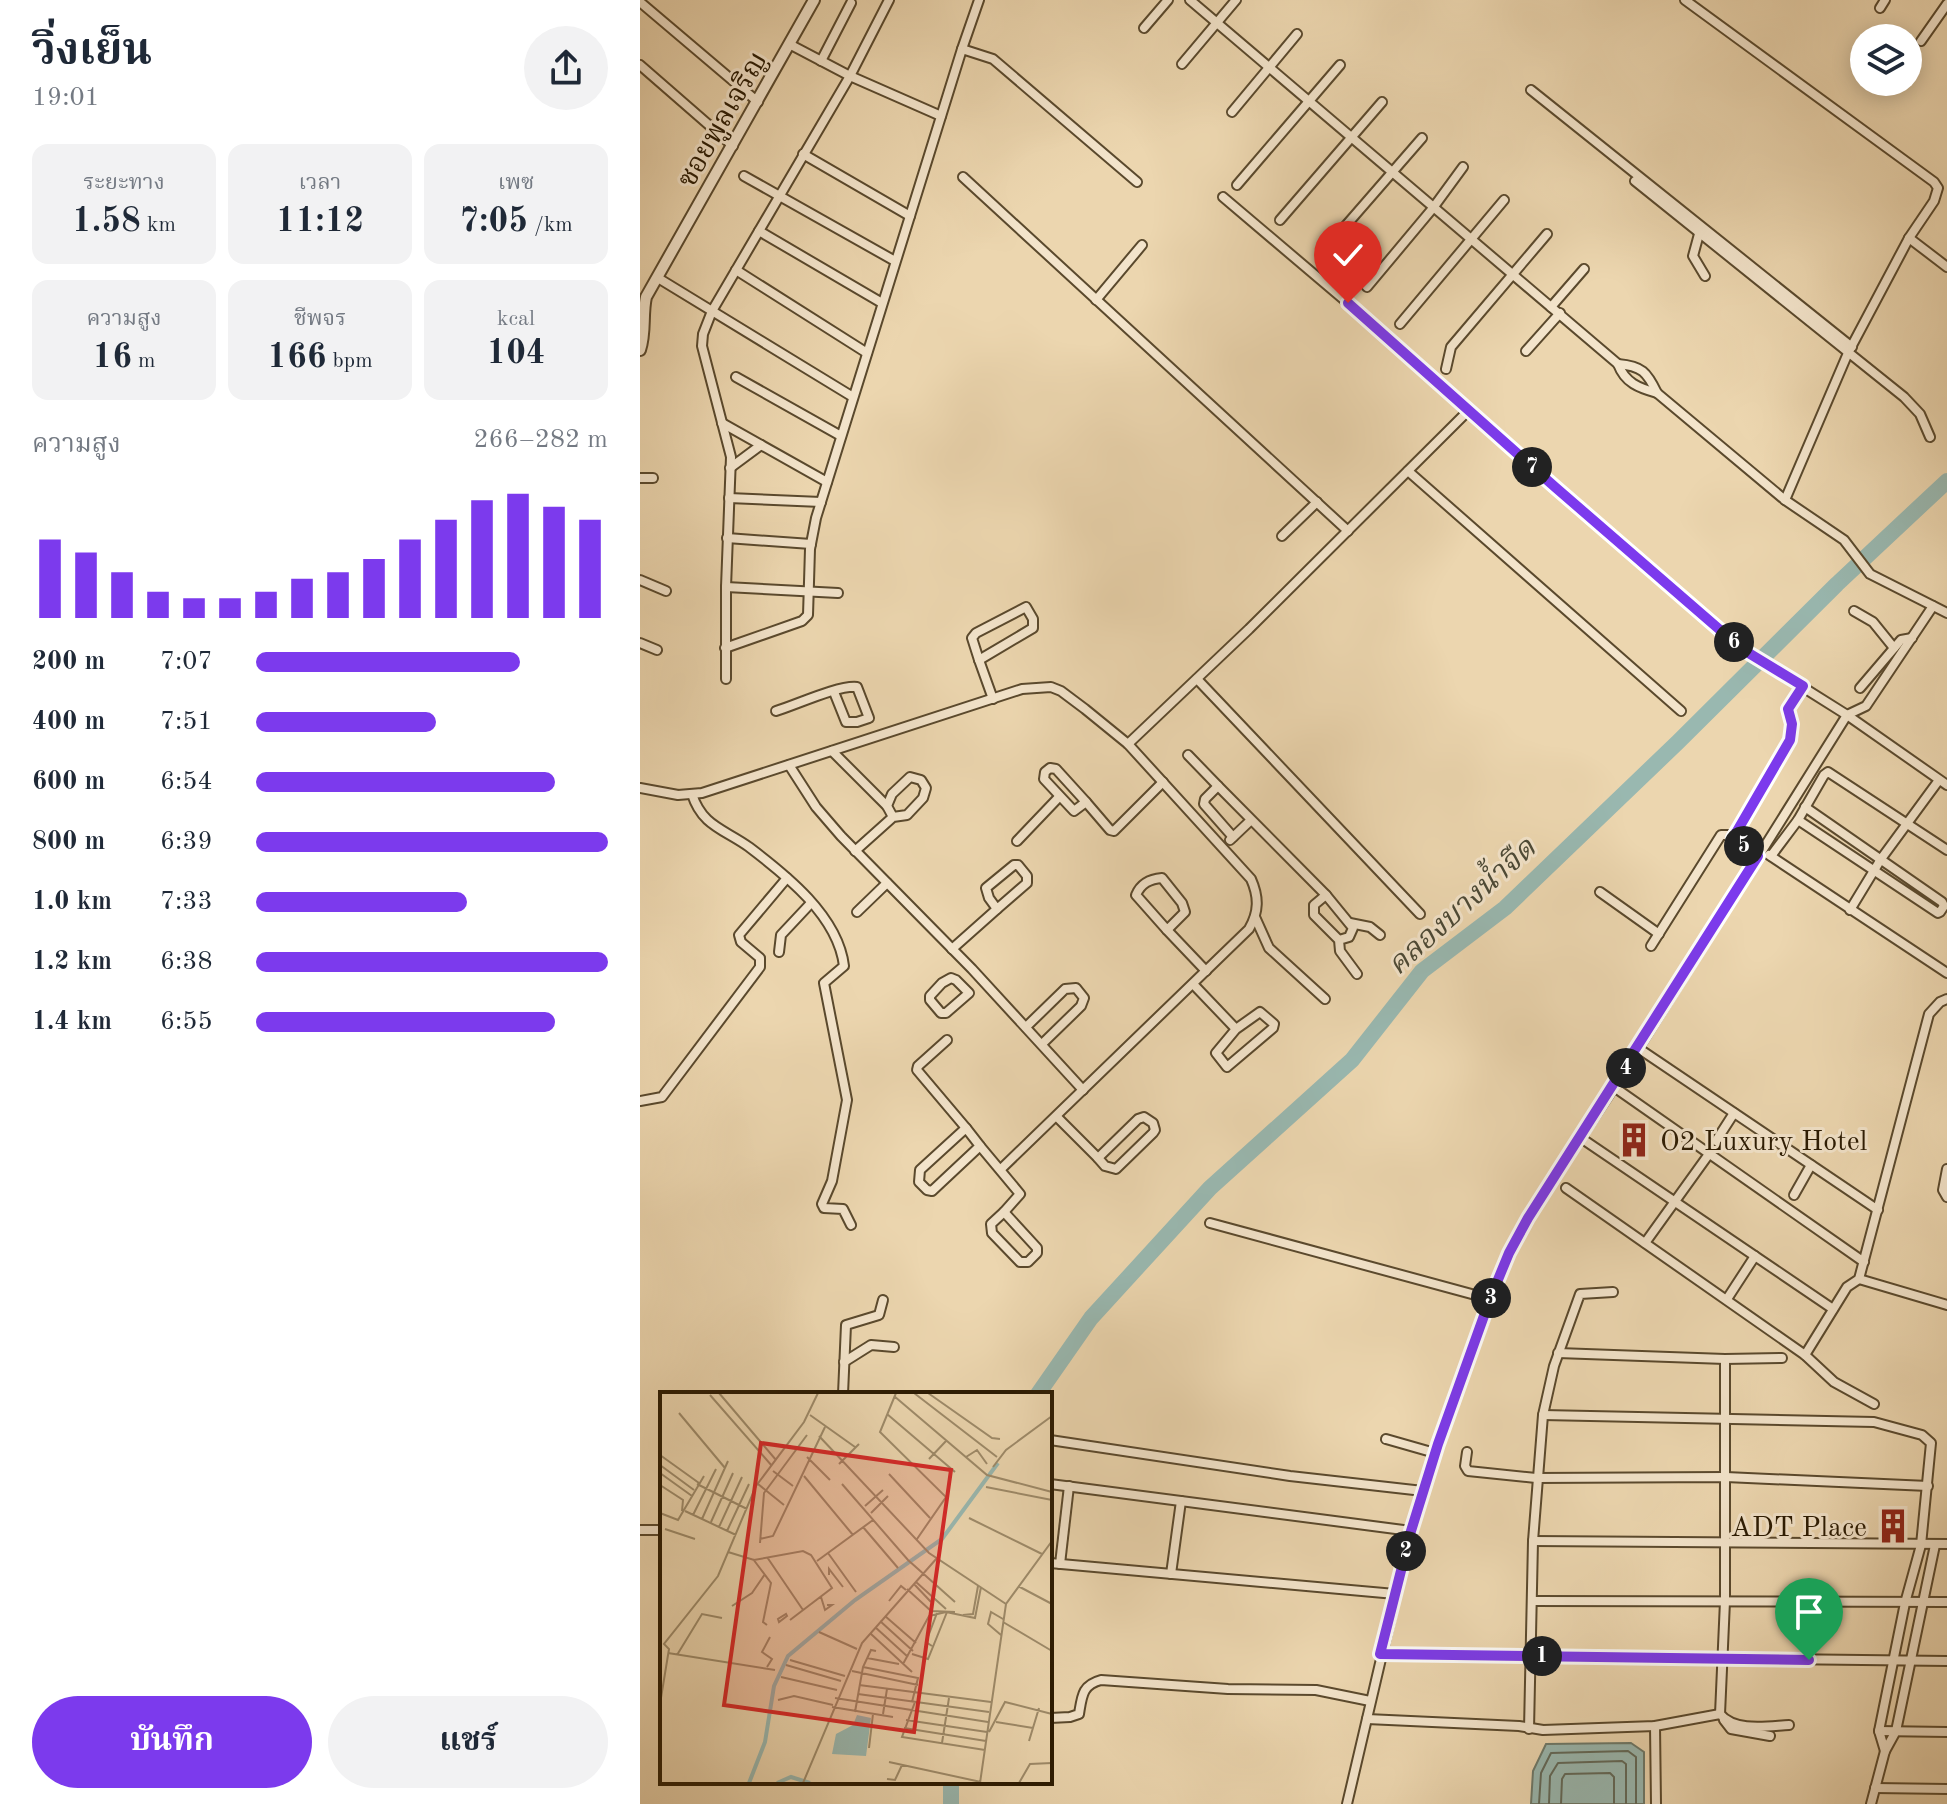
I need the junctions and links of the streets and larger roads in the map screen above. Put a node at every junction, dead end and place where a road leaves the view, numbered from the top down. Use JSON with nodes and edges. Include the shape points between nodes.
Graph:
{"nodes":[{"id":1,"x":814,"y":0,"type":"edge"},
{"id":2,"x":889,"y":0,"type":"edge"},
{"id":3,"x":979,"y":0,"type":"edge"},
{"id":4,"x":1168,"y":0,"type":"edge"},
{"id":5,"x":1190,"y":0,"type":"edge"},
{"id":6,"x":1236,"y":0,"type":"edge"},
{"id":7,"x":1685,"y":0,"type":"edge"},
{"id":8,"x":640,"y":2,"type":"edge"},
{"id":9,"x":851,"y":3,"type":"dead end"},
{"id":10,"x":1947,"y":4,"type":"edge"},
{"id":11,"x":1218,"y":24,"type":"junction"},
{"id":12,"x":1144,"y":28,"type":"dead end"},
{"id":13,"x":1297,"y":34,"type":"dead end"},
{"id":14,"x":1922,"y":40,"type":"edge"},
{"id":15,"x":791,"y":45,"type":"junction"},
{"id":16,"x":962,"y":49,"type":"junction"},
{"id":17,"x":821,"y":61,"type":"junction"},
{"id":18,"x":1182,"y":64,"type":"dead end"},
{"id":19,"x":640,"y":65,"type":"edge"},
{"id":20,"x":1340,"y":65,"type":"dead end"},
{"id":21,"x":1270,"y":67,"type":"junction"},
{"id":22,"x":850,"y":76,"type":"junction"},
{"id":23,"x":1531,"y":90,"type":"dead end"},
{"id":24,"x":1308,"y":101,"type":"junction"},
{"id":25,"x":758,"y":102,"type":"junction"},
{"id":26,"x":1382,"y":102,"type":"dead end"},
{"id":27,"x":1232,"y":112,"type":"dead end"},
{"id":28,"x":941,"y":116,"type":"junction"},
{"id":29,"x":1351,"y":138,"type":"junction"},
{"id":30,"x":1422,"y":138,"type":"dead end"},
{"id":31,"x":733,"y":146,"type":"junction"},
{"id":32,"x":803,"y":154,"type":"junction"},
{"id":33,"x":1463,"y":167,"type":"dead end"},
{"id":34,"x":1392,"y":173,"type":"junction"},
{"id":35,"x":744,"y":176,"type":"dead end"},
{"id":36,"x":963,"y":177,"type":"dead end"},
{"id":37,"x":1635,"y":181,"type":"dead end"},
{"id":38,"x":1137,"y":182,"type":"dead end"},
{"id":39,"x":1237,"y":185,"type":"dead end"},
{"id":40,"x":780,"y":195,"type":"junction"},
{"id":41,"x":1223,"y":197,"type":"dead end"},
{"id":42,"x":1504,"y":200,"type":"dead end"},
{"id":43,"x":1433,"y":208,"type":"junction"},
{"id":44,"x":910,"y":216,"type":"junction"},
{"id":45,"x":1280,"y":220,"type":"dead end"},
{"id":46,"x":759,"y":231,"type":"junction"},
{"id":47,"x":1547,"y":234,"type":"dead end"},
{"id":48,"x":1699,"y":234,"type":"junction"},
{"id":49,"x":1909,"y":238,"type":"junction"},
{"id":50,"x":1472,"y":241,"type":"junction"},
{"id":51,"x":1142,"y":245,"type":"dead end"},
{"id":52,"x":1322,"y":253,"type":"dead end"},
{"id":53,"x":895,"y":261,"type":"junction"},
{"id":54,"x":1947,"y":267,"type":"edge"},
{"id":55,"x":1584,"y":269,"type":"dead end"},
{"id":56,"x":736,"y":270,"type":"junction"},
{"id":57,"x":1514,"y":275,"type":"junction"},
{"id":58,"x":1705,"y":276,"type":"dead end"},
{"id":59,"x":658,"y":278,"type":"junction"},
{"id":60,"x":1367,"y":287,"type":"dead end"},
{"id":61,"x":1096,"y":300,"type":"junction"},
{"id":62,"x":882,"y":303,"type":"junction"},
{"id":63,"x":1551,"y":307,"type":"junction"},
{"id":64,"x":712,"y":311,"type":"junction"},
{"id":65,"x":1560,"y":313,"type":"junction"},
{"id":66,"x":1400,"y":324,"type":"dead end"},
{"id":67,"x":640,"y":350,"type":"edge"},
{"id":68,"x":1850,"y":350,"type":"junction"},
{"id":69,"x":1526,"y":351,"type":"dead end"},
{"id":70,"x":867,"y":353,"type":"junction"},
{"id":71,"x":1618,"y":364,"type":"junction"},
{"id":72,"x":1446,"y":369,"type":"dead end"},
{"id":73,"x":736,"y":377,"type":"dead end"},
{"id":74,"x":1657,"y":393,"type":"junction"},
{"id":75,"x":853,"y":397,"type":"junction"},
{"id":76,"x":1468,"y":411,"type":"junction"},
{"id":77,"x":722,"y":423,"type":"junction"},
{"id":78,"x":841,"y":436,"type":"junction"},
{"id":79,"x":1930,"y":437,"type":"dead end"},
{"id":80,"x":761,"y":445,"type":"junction"},
{"id":81,"x":730,"y":468,"type":"junction"},
{"id":82,"x":1408,"y":471,"type":"junction"},
{"id":83,"x":640,"y":478,"type":"edge"},
{"id":84,"x":653,"y":478,"type":"dead end"},
{"id":85,"x":827,"y":482,"type":"junction"},
{"id":86,"x":729,"y":498,"type":"junction"},
{"id":87,"x":1785,"y":500,"type":"junction"},
{"id":88,"x":821,"y":502,"type":"junction"},
{"id":89,"x":1317,"y":502,"type":"junction"},
{"id":90,"x":1348,"y":531,"type":"junction"},
{"id":91,"x":1282,"y":536,"type":"dead end"},
{"id":92,"x":727,"y":538,"type":"junction"},
{"id":93,"x":811,"y":544,"type":"junction"},
{"id":94,"x":640,"y":580,"type":"edge"},
{"id":95,"x":726,"y":587,"type":"junction"},
{"id":96,"x":666,"y":591,"type":"dead end"},
{"id":97,"x":808,"y":591,"type":"junction"},
{"id":98,"x":838,"y":593,"type":"dead end"},
{"id":99,"x":1933,"y":606,"type":"junction"},
{"id":100,"x":1854,"y":611,"type":"dead end"},
{"id":101,"x":1947,"y":613,"type":"edge"},
{"id":102,"x":1912,"y":638,"type":"junction"},
{"id":103,"x":640,"y":643,"type":"edge"},
{"id":104,"x":725,"y":648,"type":"junction"},
{"id":105,"x":1894,"y":648,"type":"junction"},
{"id":106,"x":657,"y":650,"type":"dead end"},
{"id":107,"x":979,"y":660,"type":"junction"},
{"id":108,"x":726,"y":679,"type":"dead end"},
{"id":109,"x":1197,"y":679,"type":"junction"},
{"id":110,"x":1803,"y":686,"type":"junction"},
{"id":111,"x":1860,"y":688,"type":"dead end"},
{"id":112,"x":834,"y":692,"type":"junction"},
{"id":113,"x":993,"y":699,"type":"junction"},
{"id":114,"x":776,"y":711,"type":"dead end"},
{"id":115,"x":1681,"y":711,"type":"dead end"},
{"id":116,"x":1848,"y":714,"type":"junction"},
{"id":117,"x":869,"y":718,"type":"junction"},
{"id":118,"x":876,"y":736,"type":"junction"},
{"id":119,"x":1128,"y":744,"type":"junction"},
{"id":120,"x":832,"y":751,"type":"junction"},
{"id":121,"x":1188,"y":755,"type":"dead end"},
{"id":122,"x":789,"y":765,"type":"junction"},
{"id":123,"x":1163,"y":782,"type":"junction"},
{"id":124,"x":1943,"y":782,"type":"edge"},
{"id":125,"x":1218,"y":786,"type":"junction"},
{"id":126,"x":640,"y":788,"type":"edge"},
{"id":127,"x":692,"y":794,"type":"junction"},
{"id":128,"x":1059,"y":797,"type":"junction"},
{"id":129,"x":1086,"y":802,"type":"junction"},
{"id":130,"x":887,"y":806,"type":"junction"},
{"id":131,"x":1805,"y":807,"type":"junction"},
{"id":132,"x":893,"y":817,"type":"junction"},
{"id":133,"x":1798,"y":820,"type":"junction"},
{"id":134,"x":1250,"y":821,"type":"junction"},
{"id":135,"x":1908,"y":823,"type":"junction"},
{"id":136,"x":1233,"y":837,"type":"junction"},
{"id":137,"x":1733,"y":838,"type":"junction"},
{"id":138,"x":1017,"y":841,"type":"dead end"},
{"id":139,"x":1223,"y":847,"type":"junction"},
{"id":140,"x":1947,"y":850,"type":"edge"},
{"id":141,"x":855,"y":851,"type":"junction"},
{"id":142,"x":1760,"y":853,"type":"junction"},
{"id":143,"x":1771,"y":856,"type":"junction"},
{"id":144,"x":1881,"y":859,"type":"junction"},
{"id":145,"x":1874,"y":869,"type":"junction"},
{"id":146,"x":787,"y":878,"type":"junction"},
{"id":147,"x":887,"y":883,"type":"junction"},
{"id":148,"x":1600,"y":892,"type":"dead end"},
{"id":149,"x":1326,"y":895,"type":"junction"},
{"id":150,"x":811,"y":903,"type":"junction"},
{"id":151,"x":997,"y":909,"type":"junction"},
{"id":152,"x":1850,"y":910,"type":"junction"},
{"id":153,"x":857,"y":912,"type":"dead end"},
{"id":154,"x":1420,"y":914,"type":"dead end"},
{"id":155,"x":1255,"y":917,"type":"junction"},
{"id":156,"x":1350,"y":923,"type":"junction"},
{"id":157,"x":1167,"y":930,"type":"junction"},
{"id":158,"x":1659,"y":934,"type":"junction"},
{"id":159,"x":1380,"y":935,"type":"dead end"},
{"id":160,"x":1339,"y":940,"type":"junction"},
{"id":161,"x":1651,"y":946,"type":"dead end"},
{"id":162,"x":952,"y":949,"type":"junction"},
{"id":163,"x":779,"y":952,"type":"dead end"},
{"id":164,"x":1206,"y":971,"type":"junction"},
{"id":165,"x":1947,"y":973,"type":"edge"},
{"id":166,"x":1357,"y":974,"type":"dead end"},
{"id":167,"x":984,"y":982,"type":"junction"},
{"id":168,"x":1193,"y":984,"type":"junction"},
{"id":169,"x":969,"y":993,"type":"junction"},
{"id":170,"x":1325,"y":999,"type":"dead end"},
{"id":171,"x":1947,"y":999,"type":"edge"},
{"id":172,"x":1026,"y":1027,"type":"junction"},
{"id":173,"x":1236,"y":1029,"type":"junction"},
{"id":174,"x":947,"y":1040,"type":"dead end"},
{"id":175,"x":1042,"y":1044,"type":"junction"},
{"id":176,"x":1638,"y":1048,"type":"junction"},
{"id":177,"x":1614,"y":1087,"type":"junction"},
{"id":178,"x":1083,"y":1090,"type":"junction"},
{"id":179,"x":640,"y":1101,"type":"edge"},
{"id":180,"x":1734,"y":1113,"type":"junction"},
{"id":181,"x":1057,"y":1117,"type":"junction"},
{"id":182,"x":966,"y":1128,"type":"junction"},
{"id":183,"x":1581,"y":1138,"type":"junction"},
{"id":184,"x":1716,"y":1141,"type":"dead end"},
{"id":185,"x":980,"y":1146,"type":"junction"},
{"id":186,"x":1709,"y":1154,"type":"junction"},
{"id":187,"x":1098,"y":1158,"type":"junction"},
{"id":188,"x":1811,"y":1165,"type":"junction"},
{"id":189,"x":1001,"y":1169,"type":"junction"},
{"id":190,"x":1947,"y":1169,"type":"edge"},
{"id":191,"x":1566,"y":1188,"type":"dead end"},
{"id":192,"x":1794,"y":1195,"type":"dead end"},
{"id":193,"x":1947,"y":1197,"type":"edge"},
{"id":194,"x":1673,"y":1202,"type":"junction"},
{"id":195,"x":1878,"y":1210,"type":"junction"},
{"id":196,"x":1004,"y":1212,"type":"junction"},
{"id":197,"x":1210,"y":1223,"type":"dead end"},
{"id":198,"x":851,"y":1225,"type":"dead end"},
{"id":199,"x":1645,"y":1243,"type":"junction"},
{"id":200,"x":1755,"y":1256,"type":"junction"},
{"id":201,"x":1864,"y":1262,"type":"junction"},
{"id":202,"x":1859,"y":1279,"type":"junction"},
{"id":203,"x":1613,"y":1292,"type":"dead end"},
{"id":204,"x":1490,"y":1299,"type":"junction"},
{"id":205,"x":1727,"y":1299,"type":"junction"},
{"id":206,"x":883,"y":1300,"type":"dead end"},
{"id":207,"x":1947,"y":1305,"type":"edge"},
{"id":208,"x":1833,"y":1309,"type":"junction"},
{"id":209,"x":894,"y":1347,"type":"dead end"},
{"id":210,"x":1558,"y":1353,"type":"junction"},
{"id":211,"x":1805,"y":1355,"type":"junction"},
{"id":212,"x":1782,"y":1358,"type":"dead end"},
{"id":213,"x":1725,"y":1359,"type":"junction"},
{"id":214,"x":844,"y":1362,"type":"junction"},
{"id":215,"x":843,"y":1392,"type":"edge"},
{"id":216,"x":1874,"y":1404,"type":"dead end"},
{"id":217,"x":1543,"y":1415,"type":"junction"},
{"id":218,"x":1726,"y":1418,"type":"junction"},
{"id":219,"x":1386,"y":1439,"type":"dead end"},
{"id":220,"x":1052,"y":1440,"type":"edge"},
{"id":221,"x":1467,"y":1452,"type":"dead end"},
{"id":222,"x":1435,"y":1453,"type":"junction"},
{"id":223,"x":1726,"y":1477,"type":"junction"},
{"id":224,"x":1536,"y":1478,"type":"junction"},
{"id":225,"x":1052,"y":1484,"type":"edge"},
{"id":226,"x":1069,"y":1486,"type":"junction"},
{"id":227,"x":1928,"y":1486,"type":"junction"},
{"id":228,"x":1423,"y":1491,"type":"junction"},
{"id":229,"x":1181,"y":1501,"type":"junction"},
{"id":230,"x":1411,"y":1531,"type":"junction"},
{"id":231,"x":1533,"y":1541,"type":"junction"},
{"id":232,"x":1726,"y":1542,"type":"junction"},
{"id":233,"x":1947,"y":1544,"type":"edge"},
{"id":234,"x":1921,"y":1545,"type":"junction"},
{"id":235,"x":1935,"y":1545,"type":"junction"},
{"id":236,"x":1052,"y":1563,"type":"edge"},
{"id":237,"x":1060,"y":1564,"type":"junction"},
{"id":238,"x":1171,"y":1574,"type":"junction"},
{"id":239,"x":1395,"y":1594,"type":"junction"},
{"id":240,"x":1533,"y":1601,"type":"junction"},
{"id":241,"x":1725,"y":1601,"type":"junction"},
{"id":242,"x":1925,"y":1602,"type":"junction"},
{"id":243,"x":1947,"y":1602,"type":"edge"},
{"id":244,"x":1905,"y":1603,"type":"junction"},
{"id":245,"x":1380,"y":1654,"type":"junction"},
{"id":246,"x":1532,"y":1656,"type":"junction"},
{"id":247,"x":1723,"y":1659,"type":"junction"},
{"id":248,"x":1895,"y":1661,"type":"junction"},
{"id":249,"x":1912,"y":1661,"type":"junction"},
{"id":250,"x":1947,"y":1661,"type":"edge"},
{"id":251,"x":1370,"y":1701,"type":"junction"},
{"id":252,"x":1722,"y":1717,"type":"junction"},
{"id":253,"x":1052,"y":1718,"type":"edge"},
{"id":254,"x":1367,"y":1719,"type":"junction"},
{"id":255,"x":1789,"y":1725,"type":"dead end"},
{"id":256,"x":1655,"y":1726,"type":"junction"},
{"id":257,"x":1529,"y":1729,"type":"junction"},
{"id":258,"x":1879,"y":1731,"type":"junction"},
{"id":259,"x":1896,"y":1731,"type":"junction"},
{"id":260,"x":1947,"y":1732,"type":"edge"},
{"id":261,"x":1770,"y":1736,"type":"dead end"},
{"id":262,"x":1885,"y":1751,"type":"junction"},
{"id":263,"x":1875,"y":1788,"type":"junction"},
{"id":264,"x":1947,"y":1789,"type":"edge"},
{"id":265,"x":1347,"y":1804,"type":"edge"},
{"id":266,"x":1656,"y":1804,"type":"edge"},
{"id":267,"x":1871,"y":1804,"type":"edge"}],
"edges":[{"from":1,"to":15,"type":"street","name":"ซอยพูลเจริญ"},
{"from":2,"to":22,"type":"street"},
{"from":3,"to":16,"type":"street"},
{"from":4,"to":12,"type":"street"},
{"from":5,"to":11,"type":"street"},
{"from":6,"to":11,"type":"street"},
{"from":7,"to":49,"type":"street","via":[[1934,182],[1934,201]]},
{"from":8,"to":25,"type":"street"},
{"from":9,"to":17,"type":"street"},
{"from":10,"to":14,"type":"street"},
{"from":11,"to":18,"type":"street"},
{"from":11,"to":21,"type":"street"},
{"from":13,"to":21,"type":"street"},
{"from":15,"to":17,"type":"street"},
{"from":15,"to":25,"type":"street","name":"ซอยพูลเจริญ"},
{"from":16,"to":28,"type":"street"},
{"from":16,"to":38,"type":"street","via":[[993,59]]},
{"from":17,"to":22,"type":"street"},
{"from":19,"to":31,"type":"street"},
{"from":20,"to":24,"type":"street"},
{"from":21,"to":24,"type":"street"},
{"from":21,"to":27,"type":"street"},
{"from":22,"to":28,"type":"street"},
{"from":22,"to":32,"type":"street"},
{"from":23,"to":68,"type":"street"},
{"from":24,"to":29,"type":"street"},
{"from":24,"to":39,"type":"street"},
{"from":25,"to":31,"type":"street","name":"ซอยพูลเจริญ"},
{"from":26,"to":29,"type":"street"},
{"from":28,"to":44,"type":"street"},
{"from":29,"to":34,"type":"street"},
{"from":29,"to":45,"type":"street"},
{"from":30,"to":34,"type":"street"},
{"from":31,"to":59,"type":"street","name":"ซอยพูลเจริญ"},
{"from":32,"to":40,"type":"street"},
{"from":32,"to":44,"type":"street"},
{"from":33,"to":43,"type":"street"},
{"from":34,"to":43,"type":"street"},
{"from":34,"to":52,"type":"street"},
{"from":35,"to":40,"type":"street"},
{"from":36,"to":61,"type":"street"},
{"from":37,"to":48,"type":"street"},
{"from":40,"to":46,"type":"street"},
{"from":40,"to":53,"type":"street"},
{"from":41,"to":76,"type":"street"},
{"from":42,"to":50,"type":"street"},
{"from":43,"to":50,"type":"street"},
{"from":43,"to":60,"type":"street"},
{"from":44,"to":53,"type":"street"},
{"from":46,"to":56,"type":"street"},
{"from":46,"to":62,"type":"street"},
{"from":47,"to":57,"type":"street"},
{"from":48,"to":58,"type":"street","via":[[1693,256]]},
{"from":48,"to":68,"type":"street"},
{"from":49,"to":54,"type":"street"},
{"from":49,"to":68,"type":"street"},
{"from":50,"to":57,"type":"street"},
{"from":50,"to":66,"type":"street"},
{"from":51,"to":61,"type":"street"},
{"from":53,"to":62,"type":"street"},
{"from":55,"to":63,"type":"street"},
{"from":56,"to":64,"type":"street"},
{"from":56,"to":70,"type":"street"},
{"from":57,"to":63,"type":"street"},
{"from":57,"to":72,"type":"street","via":[[1451,347]]},
{"from":59,"to":64,"type":"street"},
{"from":59,"to":67,"type":"street","name":"ซอยพูลเจริญ","via":[[646,297]]},
{"from":61,"to":89,"type":"street"},
{"from":62,"to":70,"type":"street"},
{"from":63,"to":65,"type":"street"},
{"from":64,"to":75,"type":"street"},
{"from":64,"to":77,"type":"street","via":[[702,346]]},
{"from":65,"to":69,"type":"street"},
{"from":65,"to":71,"type":"street"},
{"from":68,"to":79,"type":"street","via":[[1916,409]]},
{"from":68,"to":87,"type":"street"},
{"from":70,"to":75,"type":"street"},
{"from":71,"to":74,"type":"street","via":[[1634,385]]},
{"from":71,"to":74,"type":"street","via":[[1641,369]]},
{"from":73,"to":78,"type":"street"},
{"from":74,"to":87,"type":"street"},
{"from":75,"to":78,"type":"street"},
{"from":76,"to":82,"type":"street"},
{"from":76,"to":110,"type":"street","via":[[1742,649]]},
{"from":77,"to":80,"type":"street"},
{"from":77,"to":81,"type":"street"},
{"from":78,"to":85,"type":"street"},
{"from":80,"to":81,"type":"street"},
{"from":80,"to":85,"type":"street"},
{"from":81,"to":86,"type":"street"},
{"from":82,"to":90,"type":"street"},
{"from":82,"to":115,"type":"street"},
{"from":83,"to":84,"type":"street"},
{"from":85,"to":88,"type":"street"},
{"from":86,"to":88,"type":"street"},
{"from":86,"to":92,"type":"street"},
{"from":87,"to":99,"type":"street","via":[[1844,540],[1877,579]]},
{"from":88,"to":93,"type":"street"},
{"from":89,"to":90,"type":"street"},
{"from":89,"to":91,"type":"street"},
{"from":90,"to":109,"type":"street"},
{"from":92,"to":93,"type":"street"},
{"from":92,"to":95,"type":"street"},
{"from":93,"to":97,"type":"street"},
{"from":94,"to":96,"type":"street"},
{"from":95,"to":97,"type":"street"},
{"from":95,"to":104,"type":"street"},
{"from":97,"to":98,"type":"street"},
{"from":97,"to":104,"type":"street","via":[[806,618]]},
{"from":99,"to":101,"type":"street"},
{"from":99,"to":102,"type":"street"},
{"from":100,"to":105,"type":"street","via":[[1873,622]]},
{"from":102,"to":105,"type":"street"},
{"from":102,"to":116,"type":"street","via":[[1863,709]]},
{"from":103,"to":106,"type":"street"},
{"from":104,"to":108,"type":"street"},
{"from":105,"to":111,"type":"street"},
{"from":107,"to":107,"type":"street","via":[[972,638],[976,633],[1026,607],[1033,628]]},
{"from":107,"to":113,"type":"street"},
{"from":109,"to":119,"type":"street"},
{"from":109,"to":154,"type":"street"},
{"from":110,"to":116,"type":"street"},
{"from":110,"to":137,"type":"street","via":[[1788,709],[1790,740]]},
{"from":112,"to":114,"type":"street"},
{"from":112,"to":117,"type":"street","via":[[846,722]]},
{"from":112,"to":117,"type":"street","via":[[857,687]]},
{"from":113,"to":118,"type":"street"},
{"from":113,"to":119,"type":"street","via":[[1051,687]]},
{"from":116,"to":124,"type":"street"},
{"from":116,"to":142,"type":"street"},
{"from":117,"to":118,"type":"street"},
{"from":118,"to":120,"type":"street"},
{"from":119,"to":123,"type":"street"},
{"from":120,"to":122,"type":"street"},
{"from":120,"to":130,"type":"street"},
{"from":121,"to":125,"type":"street"},
{"from":122,"to":127,"type":"street"},
{"from":122,"to":141,"type":"street","via":[[816,807]]},
{"from":123,"to":129,"type":"street","via":[[1114,831]]},
{"from":123,"to":139,"type":"street"},
{"from":124,"to":135,"type":"street"},
{"from":125,"to":134,"type":"street"},
{"from":125,"to":136,"type":"street","via":[[1204,804]]},
{"from":126,"to":127,"type":"street"},
{"from":127,"to":146,"type":"street","via":[[700,815]]},
{"from":128,"to":129,"type":"street","via":[[1072,811]]},
{"from":128,"to":129,"type":"street","via":[[1044,779],[1050,768]]},
{"from":128,"to":138,"type":"street"},
{"from":130,"to":132,"type":"street"},
{"from":130,"to":132,"type":"street","via":[[910,777],[924,783],[923,798],[907,815]]},
{"from":131,"to":133,"type":"street"},
{"from":131,"to":135,"type":"street","via":[[1828,772]]},
{"from":131,"to":144,"type":"street"},
{"from":132,"to":141,"type":"street"},
{"from":133,"to":143,"type":"street"},
{"from":133,"to":145,"type":"street"},
{"from":134,"to":136,"type":"street"},
{"from":134,"to":149,"type":"street"},
{"from":135,"to":140,"type":"street"},
{"from":135,"to":144,"type":"street"},
{"from":136,"to":139,"type":"street"},
{"from":137,"to":142,"type":"street"},
{"from":137,"to":158,"type":"street","via":[[1721,835]]},
{"from":139,"to":155,"type":"street","via":[[1251,879],[1258,901]]},
{"from":141,"to":147,"type":"street"},
{"from":142,"to":143,"type":"street"},
{"from":142,"to":176,"type":"street"},
{"from":143,"to":152,"type":"street"},
{"from":144,"to":145,"type":"street"},
{"from":144,"to":145,"type":"street","via":[[1942,902],[1940,912]]},
{"from":145,"to":152,"type":"street"},
{"from":146,"to":150,"type":"street"},
{"from":146,"to":179,"type":"street","via":[[739,935],[760,958],[760,967],[662,1097]]},
{"from":147,"to":153,"type":"street"},
{"from":147,"to":162,"type":"street"},
{"from":148,"to":158,"type":"street"},
{"from":149,"to":156,"type":"street"},
{"from":149,"to":160,"type":"street","via":[[1314,905],[1314,915]]},
{"from":150,"to":163,"type":"street","via":[[781,935]]},
{"from":150,"to":198,"type":"street","via":[[836,937],[844,966],[824,983],[847,1100],[832,1181],[822,1204],[843,1209]]},
{"from":151,"to":151,"type":"street","via":[[1027,883],[1018,865],[986,888]]},
{"from":151,"to":162,"type":"street"},
{"from":152,"to":165,"type":"street"},
{"from":155,"to":164,"type":"street"},
{"from":155,"to":170,"type":"street","via":[[1269,948]]},
{"from":156,"to":159,"type":"street"},
{"from":156,"to":160,"type":"street","via":[[1353,932]]},
{"from":157,"to":157,"type":"street","via":[[1136,895],[1152,879],[1162,878],[1184,908]]},
{"from":157,"to":164,"type":"street"},
{"from":158,"to":161,"type":"street"},
{"from":160,"to":166,"type":"street","via":[[1342,956]]},
{"from":162,"to":167,"type":"street"},
{"from":164,"to":168,"type":"street"},
{"from":167,"to":169,"type":"street"},
{"from":167,"to":172,"type":"street"},
{"from":168,"to":173,"type":"street"},
{"from":168,"to":178,"type":"street"},
{"from":169,"to":169,"type":"street","via":[[946,1013],[930,1000],[951,978]]},
{"from":171,"to":195,"type":"street","via":[[1929,1014]]},
{"from":172,"to":175,"type":"street"},
{"from":172,"to":175,"type":"street","via":[[1065,989],[1076,988],[1084,998],[1081,1006]]},
{"from":173,"to":173,"type":"street","via":[[1216,1053],[1227,1067],[1274,1024],[1260,1012]]},
{"from":174,"to":182,"type":"street","via":[[917,1070]]},
{"from":175,"to":178,"type":"street"},
{"from":176,"to":177,"type":"street"},
{"from":176,"to":180,"type":"street"},
{"from":177,"to":183,"type":"street"},
{"from":177,"to":186,"type":"street"},
{"from":178,"to":181,"type":"street"},
{"from":180,"to":184,"type":"street"},
{"from":180,"to":188,"type":"street"},
{"from":181,"to":187,"type":"street"},
{"from":181,"to":189,"type":"street"},
{"from":182,"to":185,"type":"street"},
{"from":182,"to":185,"type":"street","via":[[920,1170],[923,1186],[932,1191]]},
{"from":183,"to":194,"type":"street"},
{"from":183,"to":204,"type":"street","via":[[1528,1218]]},
{"from":185,"to":189,"type":"street"},
{"from":186,"to":194,"type":"street"},
{"from":186,"to":201,"type":"street"},
{"from":187,"to":187,"type":"street","via":[[1116,1169],[1153,1133],[1153,1123],[1138,1119]]},
{"from":188,"to":192,"type":"street"},
{"from":188,"to":195,"type":"street"},
{"from":189,"to":196,"type":"street","via":[[1020,1194]]},
{"from":190,"to":193,"type":"street"},
{"from":191,"to":199,"type":"street"},
{"from":194,"to":199,"type":"street"},
{"from":194,"to":200,"type":"street"},
{"from":195,"to":201,"type":"street"},
{"from":196,"to":196,"type":"street","via":[[991,1224],[992,1233],[1020,1262],[1028,1262],[1037,1248]]},
{"from":197,"to":204,"type":"street"},
{"from":199,"to":205,"type":"street"},
{"from":200,"to":205,"type":"street"},
{"from":200,"to":208,"type":"street"},
{"from":201,"to":202,"type":"street"},
{"from":202,"to":207,"type":"street"},
{"from":202,"to":208,"type":"street"},
{"from":203,"to":210,"type":"street","via":[[1580,1294]]},
{"from":204,"to":222,"type":"street"},
{"from":205,"to":211,"type":"street"},
{"from":206,"to":214,"type":"street","via":[[879,1315],[846,1325]]},
{"from":208,"to":211,"type":"street"},
{"from":209,"to":214,"type":"street","via":[[871,1345]]},
{"from":210,"to":213,"type":"street"},
{"from":210,"to":217,"type":"street"},
{"from":211,"to":216,"type":"street","via":[[1834,1382]]},
{"from":212,"to":213,"type":"street"},
{"from":213,"to":218,"type":"street"},
{"from":214,"to":215,"type":"street"},
{"from":217,"to":218,"type":"street"},
{"from":217,"to":224,"type":"street"},
{"from":218,"to":223,"type":"street"},
{"from":218,"to":227,"type":"street","via":[[1896,1426],[1931,1443]]},
{"from":219,"to":222,"type":"street"},
{"from":220,"to":228,"type":"street"},
{"from":221,"to":224,"type":"street","via":[[1468,1471]]},
{"from":222,"to":228,"type":"street"},
{"from":223,"to":224,"type":"street"},
{"from":223,"to":227,"type":"street"},
{"from":223,"to":232,"type":"street"},
{"from":224,"to":231,"type":"street"},
{"from":225,"to":226,"type":"street"},
{"from":226,"to":229,"type":"street"},
{"from":226,"to":237,"type":"street"},
{"from":227,"to":234,"type":"street"},
{"from":228,"to":230,"type":"street"},
{"from":229,"to":230,"type":"street"},
{"from":229,"to":238,"type":"street"},
{"from":230,"to":239,"type":"street"},
{"from":231,"to":232,"type":"street"},
{"from":231,"to":240,"type":"street"},
{"from":232,"to":234,"type":"street"},
{"from":232,"to":241,"type":"street"},
{"from":233,"to":235,"type":"street"},
{"from":234,"to":235,"type":"street"},
{"from":234,"to":244,"type":"street"},
{"from":235,"to":242,"type":"street"},
{"from":236,"to":237,"type":"street"},
{"from":237,"to":238,"type":"street"},
{"from":238,"to":239,"type":"street"},
{"from":239,"to":245,"type":"street"},
{"from":240,"to":241,"type":"street"},
{"from":240,"to":246,"type":"street"},
{"from":241,"to":244,"type":"street"},
{"from":241,"to":247,"type":"street"},
{"from":242,"to":243,"type":"street"},
{"from":242,"to":244,"type":"street"},
{"from":242,"to":249,"type":"street"},
{"from":244,"to":248,"type":"street"},
{"from":245,"to":246,"type":"street"},
{"from":245,"to":251,"type":"street"},
{"from":246,"to":247,"type":"street"},
{"from":246,"to":257,"type":"street"},
{"from":247,"to":248,"type":"street"},
{"from":247,"to":252,"type":"street"},
{"from":248,"to":249,"type":"street"},
{"from":248,"to":258,"type":"street"},
{"from":249,"to":250,"type":"street"},
{"from":249,"to":259,"type":"street"},
{"from":251,"to":253,"type":"street","via":[[1316,1690],[1101,1680],[1083,1691],[1079,1714]]},
{"from":251,"to":254,"type":"street"},
{"from":252,"to":255,"type":"street","via":[[1740,1725]]},
{"from":252,"to":256,"type":"street"},
{"from":252,"to":261,"type":"street","via":[[1731,1729]]},
{"from":254,"to":257,"type":"street"},
{"from":254,"to":265,"type":"street"},
{"from":256,"to":257,"type":"street"},
{"from":256,"to":266,"type":"street"},
{"from":258,"to":259,"type":"street"},
{"from":258,"to":262,"type":"street"},
{"from":259,"to":260,"type":"street"},
{"from":259,"to":262,"type":"street"},
{"from":262,"to":263,"type":"street"},
{"from":263,"to":264,"type":"street"},
{"from":263,"to":267,"type":"street"}]}
